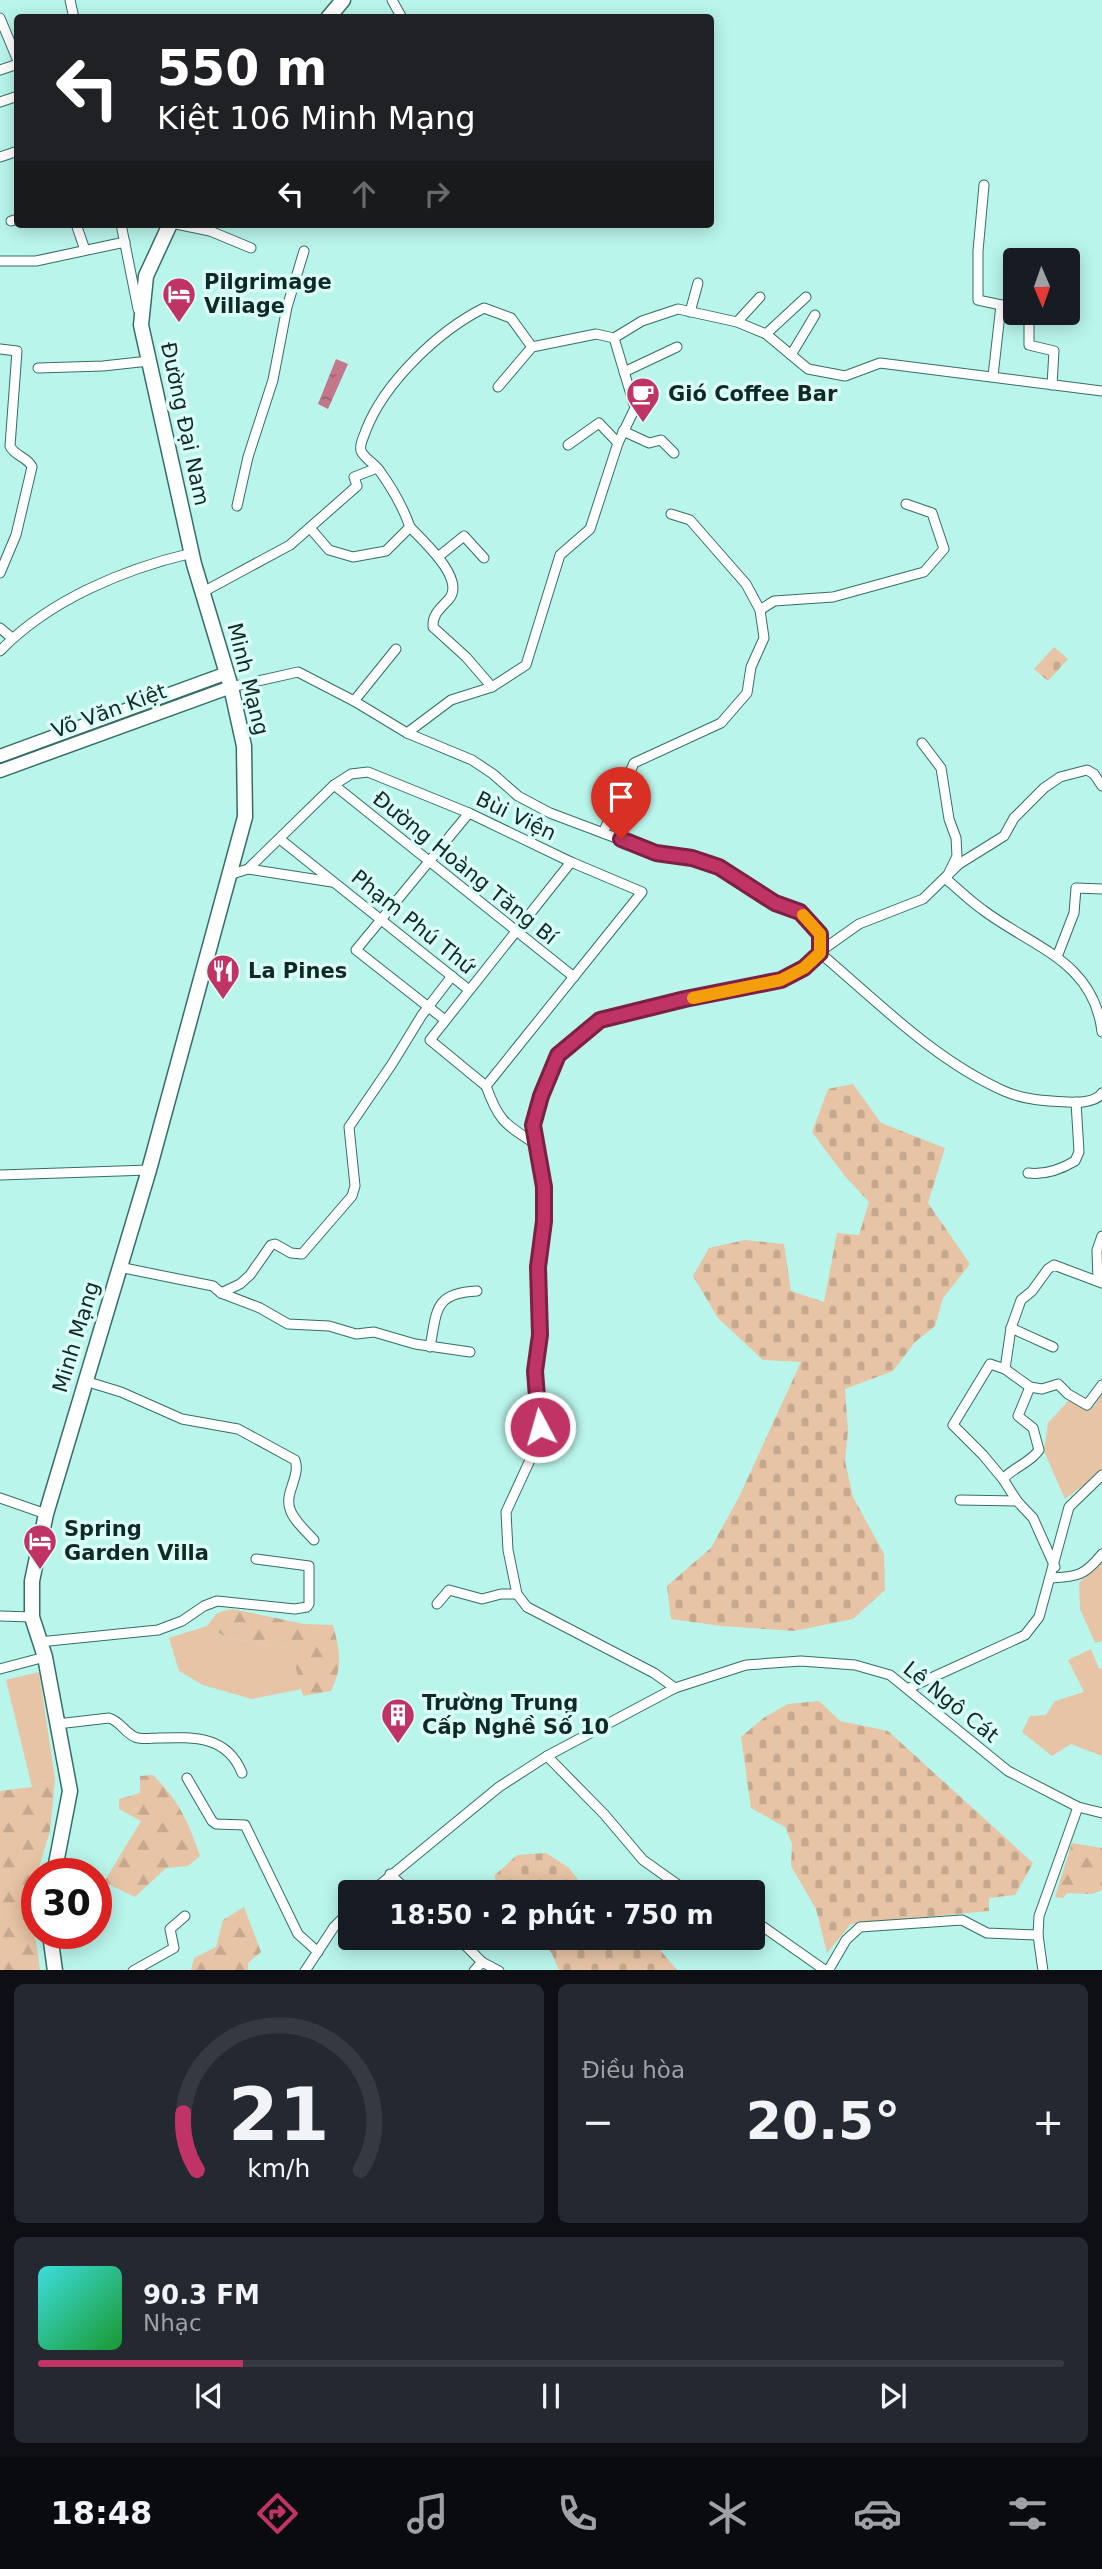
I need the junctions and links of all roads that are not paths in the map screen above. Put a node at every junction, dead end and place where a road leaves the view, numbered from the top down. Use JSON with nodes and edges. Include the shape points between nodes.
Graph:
{"nodes":[{"id":1,"x":342,"y":0,"type":"edge"},
{"id":2,"x":331,"y":14,"type":"edge"},
{"id":3,"x":0,"y":18,"type":"edge"},
{"id":4,"x":14,"y":53,"type":"edge"},
{"id":5,"x":984,"y":185,"type":"dead end"},
{"id":6,"x":77,"y":228,"type":"edge"},
{"id":7,"x":122,"y":228,"type":"edge"},
{"id":8,"x":168,"y":228,"type":"edge"},
{"id":9,"x":193,"y":228,"type":"edge"},
{"id":10,"x":125,"y":242,"type":"junction"},
{"id":11,"x":251,"y":247,"type":"dead end"},
{"id":12,"x":85,"y":250,"type":"junction"},
{"id":13,"x":304,"y":251,"type":"dead end"},
{"id":14,"x":0,"y":261,"type":"edge"},
{"id":15,"x":698,"y":283,"type":"dead end"},
{"id":16,"x":760,"y":298,"type":"dead end"},
{"id":17,"x":806,"y":298,"type":"dead end"},
{"id":18,"x":1001,"y":305,"type":"joint"},
{"id":19,"x":690,"y":312,"type":"junction"},
{"id":20,"x":815,"y":315,"type":"dead end"},
{"id":21,"x":737,"y":322,"type":"junction"},
{"id":22,"x":141,"y":325,"type":"junction"},
{"id":23,"x":1029,"y":326,"type":"edge"},
{"id":24,"x":766,"y":334,"type":"junction"},
{"id":25,"x":614,"y":338,"type":"junction"},
{"id":26,"x":532,"y":347,"type":"junction"},
{"id":27,"x":677,"y":347,"type":"dead end"},
{"id":28,"x":0,"y":349,"type":"edge"},
{"id":29,"x":791,"y":355,"type":"junction"},
{"id":30,"x":149,"y":362,"type":"junction"},
{"id":31,"x":38,"y":368,"type":"dead end"},
{"id":32,"x":624,"y":372,"type":"junction"},
{"id":33,"x":993,"y":376,"type":"junction"},
{"id":34,"x":1052,"y":384,"type":"junction"},
{"id":35,"x":498,"y":387,"type":"dead end"},
{"id":36,"x":1102,"y":391,"type":"edge"},
{"id":37,"x":623,"y":431,"type":"junction"},
{"id":38,"x":618,"y":443,"type":"junction"},
{"id":39,"x":568,"y":445,"type":"dead end"},
{"id":40,"x":674,"y":453,"type":"dead end"},
{"id":41,"x":377,"y":468,"type":"junction"},
{"id":42,"x":906,"y":504,"type":"dead end"},
{"id":43,"x":237,"y":506,"type":"dead end"},
{"id":44,"x":671,"y":514,"type":"dead end"},
{"id":45,"x":410,"y":527,"type":"junction"},
{"id":46,"x":310,"y":528,"type":"junction"},
{"id":47,"x":192,"y":553,"type":"junction"},
{"id":48,"x":438,"y":557,"type":"junction"},
{"id":49,"x":484,"y":558,"type":"dead end"},
{"id":50,"x":0,"y":573,"type":"edge"},
{"id":51,"x":203,"y":592,"type":"junction"},
{"id":52,"x":760,"y":610,"type":"junction"},
{"id":53,"x":0,"y":628,"type":"edge"},
{"id":54,"x":12,"y":638,"type":"junction"},
{"id":55,"x":396,"y":649,"type":"dead end"},
{"id":56,"x":0,"y":651,"type":"edge"},
{"id":57,"x":229,"y":680,"type":"junction"},
{"id":58,"x":492,"y":687,"type":"junction"},
{"id":59,"x":354,"y":701,"type":"junction"},
{"id":60,"x":407,"y":733,"type":"junction"},
{"id":61,"x":922,"y":743,"type":"dead end"},
{"id":62,"x":0,"y":756,"type":"edge"},
{"id":63,"x":0,"y":772,"type":"edge"},
{"id":64,"x":334,"y":785,"type":"junction"},
{"id":65,"x":1102,"y":786,"type":"edge"},
{"id":66,"x":469,"y":813,"type":"junction"},
{"id":67,"x":603,"y":833,"type":"junction"},
{"id":68,"x":281,"y":839,"type":"junction"},
{"id":69,"x":429,"y":862,"type":"junction"},
{"id":70,"x":571,"y":862,"type":"junction"},
{"id":71,"x":248,"y":869,"type":"junction"},
{"id":72,"x":229,"y":875,"type":"junction"},
{"id":73,"x":946,"y":879,"type":"junction"},
{"id":74,"x":334,"y":882,"type":"junction"},
{"id":75,"x":1102,"y":890,"type":"edge"},
{"id":76,"x":381,"y":919,"type":"junction"},
{"id":77,"x":516,"y":931,"type":"junction"},
{"id":78,"x":820,"y":953,"type":"junction"},
{"id":79,"x":1057,"y":957,"type":"junction"},
{"id":80,"x":452,"y":976,"type":"junction"},
{"id":81,"x":574,"y":977,"type":"junction"},
{"id":82,"x":469,"y":990,"type":"junction"},
{"id":83,"x":428,"y":1007,"type":"junction"},
{"id":84,"x":1101,"y":1017,"type":"edge"},
{"id":85,"x":445,"y":1020,"type":"junction"},
{"id":86,"x":1102,"y":1032,"type":"edge"},
{"id":87,"x":486,"y":1086,"type":"junction"},
{"id":88,"x":1102,"y":1096,"type":"edge"},
{"id":89,"x":1076,"y":1102,"type":"junction"},
{"id":90,"x":537,"y":1144,"type":"junction"},
{"id":91,"x":149,"y":1170,"type":"junction"},
{"id":92,"x":1028,"y":1173,"type":"dead end"},
{"id":93,"x":0,"y":1175,"type":"edge"},
{"id":94,"x":1102,"y":1236,"type":"edge"},
{"id":95,"x":119,"y":1267,"type":"junction"},
{"id":96,"x":1100,"y":1282,"type":"edge"},
{"id":97,"x":477,"y":1292,"type":"dead end"},
{"id":98,"x":221,"y":1293,"type":"junction"},
{"id":99,"x":1011,"y":1328,"type":"junction"},
{"id":100,"x":1053,"y":1346,"type":"dead end"},
{"id":101,"x":430,"y":1347,"type":"junction"},
{"id":102,"x":470,"y":1352,"type":"dead end"},
{"id":103,"x":1004,"y":1369,"type":"junction"},
{"id":104,"x":85,"y":1381,"type":"junction"},
{"id":105,"x":1102,"y":1385,"type":"edge"},
{"id":106,"x":1030,"y":1387,"type":"junction"},
{"id":107,"x":1102,"y":1475,"type":"edge"},
{"id":108,"x":1003,"y":1479,"type":"junction"},
{"id":109,"x":0,"y":1498,"type":"edge"},
{"id":110,"x":960,"y":1500,"type":"dead end"},
{"id":111,"x":1017,"y":1501,"type":"junction"},
{"id":112,"x":46,"y":1514,"type":"junction"},
{"id":113,"x":314,"y":1539,"type":"dead end"},
{"id":114,"x":1102,"y":1554,"type":"edge"},
{"id":115,"x":256,"y":1559,"type":"dead end"},
{"id":116,"x":1055,"y":1567,"type":"junction"},
{"id":117,"x":1051,"y":1578,"type":"junction"},
{"id":118,"x":517,"y":1594,"type":"junction"},
{"id":119,"x":437,"y":1604,"type":"dead end"},
{"id":120,"x":0,"y":1616,"type":"edge"},
{"id":121,"x":32,"y":1617,"type":"junction"},
{"id":122,"x":39,"y":1642,"type":"junction"},
{"id":123,"x":45,"y":1657,"type":"junction"},
{"id":124,"x":0,"y":1669,"type":"edge"},
{"id":125,"x":675,"y":1688,"type":"junction"},
{"id":126,"x":909,"y":1688,"type":"junction"},
{"id":127,"x":57,"y":1724,"type":"junction"},
{"id":128,"x":547,"y":1756,"type":"junction"},
{"id":129,"x":242,"y":1773,"type":"dead end"},
{"id":130,"x":187,"y":1778,"type":"dead end"},
{"id":131,"x":1077,"y":1807,"type":"junction"},
{"id":132,"x":1102,"y":1813,"type":"edge"},
{"id":133,"x":57,"y":1858,"type":"edge"},
{"id":134,"x":390,"y":1874,"type":"junction"},
{"id":135,"x":383,"y":1880,"type":"edge"},
{"id":136,"x":396,"y":1880,"type":"edge"},
{"id":137,"x":671,"y":1880,"type":"edge"},
{"id":138,"x":185,"y":1916,"type":"dead end"},
{"id":139,"x":338,"y":1923,"type":"edge"},
{"id":140,"x":765,"y":1928,"type":"edge"},
{"id":141,"x":1038,"y":1935,"type":"junction"},
{"id":142,"x":53,"y":1949,"type":"edge"},
{"id":143,"x":470,"y":1950,"type":"edge"},
{"id":144,"x":318,"y":1952,"type":"junction"},
{"id":145,"x":482,"y":1962,"type":"junction"},
{"id":146,"x":55,"y":1970,"type":"edge"},
{"id":147,"x":133,"y":1970,"type":"edge"},
{"id":148,"x":305,"y":1970,"type":"edge"},
{"id":149,"x":474,"y":1970,"type":"edge"},
{"id":150,"x":499,"y":1970,"type":"edge"},
{"id":151,"x":827,"y":1970,"type":"edge"},
{"id":152,"x":1043,"y":1970,"type":"edge"}],
"edges":[{"from":1,"to":2,"type":"highway"},
{"from":3,"to":4,"type":"street"},
{"from":5,"to":18,"type":"street","via":[[978,300]]},
{"from":6,"to":12,"type":"street"},
{"from":7,"to":10,"type":"street","name":"Đường Đại Nam"},
{"from":8,"to":22,"type":"highway","via":[[146,276]]},
{"from":9,"to":11,"type":"street"},
{"from":10,"to":12,"type":"street"},
{"from":10,"to":22,"type":"street","name":"Đường Đại Nam"},
{"from":12,"to":14,"type":"street","via":[[36,261]]},
{"from":13,"to":43,"type":"street"},
{"from":15,"to":19,"type":"street"},
{"from":16,"to":21,"type":"street"},
{"from":17,"to":24,"type":"street"},
{"from":18,"to":33,"type":"street"},
{"from":19,"to":21,"type":"street"},
{"from":19,"to":25,"type":"street","via":[[678,309],[642,321]]},
{"from":20,"to":29,"type":"street"},
{"from":21,"to":24,"type":"street"},
{"from":22,"to":30,"type":"highway","name":"Đường Đại Nam"},
{"from":23,"to":34,"type":"street","via":[[1029,345],[1054,351]]},
{"from":24,"to":29,"type":"street"},
{"from":25,"to":26,"type":"street","via":[[596,334]]},
{"from":25,"to":32,"type":"street"},
{"from":26,"to":35,"type":"street"},
{"from":26,"to":41,"type":"street","via":[[511,318],[484,308],[445,333],[402,375],[372,415],[360,444]]},
{"from":27,"to":32,"type":"street"},
{"from":28,"to":50,"type":"street","via":[[17,351],[10,446],[32,467],[19,526]]},
{"from":29,"to":33,"type":"street","via":[[808,369],[845,376],[880,363]]},
{"from":30,"to":31,"type":"street"},
{"from":30,"to":47,"type":"highway","name":"Đường Đại Nam"},
{"from":32,"to":37,"type":"street","via":[[635,408]]},
{"from":33,"to":34,"type":"street"},
{"from":34,"to":36,"type":"street"},
{"from":37,"to":38,"type":"street"},
{"from":37,"to":40,"type":"street","via":[[649,443],[661,440]]},
{"from":38,"to":39,"type":"street","via":[[599,423]]},
{"from":38,"to":58,"type":"street","via":[[590,529],[560,555],[526,665]]},
{"from":41,"to":45,"type":"street"},
{"from":41,"to":46,"type":"street","via":[[354,477],[357,486]]},
{"from":42,"to":52,"type":"street","via":[[932,513],[944,549],[924,572],[833,597],[774,601]]},
{"from":44,"to":52,"type":"street","via":[[690,520],[746,584]]},
{"from":45,"to":46,"type":"street","via":[[386,551],[354,557],[330,550]]},
{"from":45,"to":48,"type":"street"},
{"from":46,"to":51,"type":"street","via":[[290,545]]},
{"from":47,"to":51,"type":"highway","name":"Đường Đại Nam"},
{"from":47,"to":54,"type":"street","via":[[91,589]]},
{"from":48,"to":49,"type":"street","via":[[464,536]]},
{"from":48,"to":58,"type":"street","via":[[453,587],[433,627]]},
{"from":51,"to":57,"type":"highway","name":"Minh Mạng"},
{"from":52,"to":67,"type":"street","via":[[764,638],[751,667],[747,693],[721,723],[634,763]]},
{"from":53,"to":54,"type":"street"},
{"from":54,"to":56,"type":"street"},
{"from":55,"to":59,"type":"street"},
{"from":57,"to":59,"type":"street","via":[[298,672]]},
{"from":57,"to":62,"type":"main road","name":"Võ Văn Kiệt"},
{"from":57,"to":63,"type":"main road","name":"Võ Văn Kiệt"},
{"from":57,"to":72,"type":"highway","name":"Minh Mạng","via":[[246,777],[245,817]]},
{"from":58,"to":60,"type":"street","via":[[451,700]]},
{"from":59,"to":60,"type":"street"},
{"from":60,"to":67,"type":"street","via":[[472,760],[518,796],[551,813]]},
{"from":61,"to":73,"type":"street","via":[[941,768],[957,838],[957,856]]},
{"from":64,"to":66,"type":"street","name":"Bùi Viện","via":[[351,774],[368,772]]},
{"from":64,"to":68,"type":"street","name":"Bùi Viện"},
{"from":64,"to":69,"type":"street","name":"Đường Hoàng Tăng Bí"},
{"from":65,"to":73,"type":"street","via":[[1087,770],[1060,777],[1014,818],[1004,835],[960,863]]},
{"from":66,"to":69,"type":"street"},
{"from":66,"to":70,"type":"street","name":"Bùi Viện"},
{"from":67,"to":78,"type":"street","via":[[656,853],[719,867],[775,903],[800,912],[820,934]]},
{"from":68,"to":71,"type":"street","name":"Bùi Viện"},
{"from":68,"to":74,"type":"street","name":"Phạm Phú Thứ"},
{"from":69,"to":76,"type":"street"},
{"from":69,"to":77,"type":"street","name":"Đường Hoàng Tăng Bí"},
{"from":70,"to":77,"type":"street"},
{"from":70,"to":81,"type":"street","name":"Bùi Viện","via":[[642,892]]},
{"from":71,"to":72,"type":"street","name":"Phạm Phú Thứ"},
{"from":71,"to":74,"type":"street","name":"Phạm Phú Thứ"},
{"from":72,"to":91,"type":"highway","name":"Minh Mạng"},
{"from":73,"to":78,"type":"street","via":[[922,899],[859,924]]},
{"from":73,"to":79,"type":"street","via":[[984,911]]},
{"from":74,"to":76,"type":"street","name":"Phạm Phú Thứ"},
{"from":75,"to":79,"type":"street","via":[[1076,888],[1074,913]]},
{"from":76,"to":80,"type":"street","name":"Phạm Phú Thứ"},
{"from":76,"to":83,"type":"street","via":[[356,950]]},
{"from":77,"to":81,"type":"street","name":"Đường Hoàng Tăng Bí"},
{"from":77,"to":82,"type":"street"},
{"from":78,"to":89,"type":"street","via":[[948,1061],[1006,1092]]},
{"from":78,"to":90,"type":"street","via":[[781,980],[600,1020],[558,1055],[533,1125]]},
{"from":79,"to":84,"type":"street","via":[[1086,987]]},
{"from":80,"to":82,"type":"street","name":"Phạm Phú Thứ"},
{"from":80,"to":83,"type":"street"},
{"from":81,"to":87,"type":"street","name":"Bùi Viện"},
{"from":82,"to":85,"type":"street"},
{"from":83,"to":85,"type":"street"},
{"from":83,"to":98,"type":"street","via":[[349,1127],[352,1196],[302,1254],[271,1245],[250,1275]]},
{"from":84,"to":86,"type":"street"},
{"from":85,"to":87,"type":"street","via":[[430,1040]]},
{"from":87,"to":90,"type":"street","via":[[503,1122]]},
{"from":88,"to":89,"type":"street"},
{"from":89,"to":92,"type":"street","via":[[1079,1152],[1075,1161],[1040,1175]]},
{"from":90,"to":118,"type":"street","via":[[544,1221],[535,1383],[543,1411],[536,1447],[506,1512]]},
{"from":91,"to":93,"type":"street"},
{"from":91,"to":95,"type":"highway","name":"Minh Mạng"},
{"from":94,"to":96,"type":"street","via":[[1096,1257]]},
{"from":95,"to":98,"type":"street","via":[[203,1282]]},
{"from":95,"to":104,"type":"highway","name":"Minh Mạng"},
{"from":96,"to":99,"type":"street","via":[[1051,1266],[1021,1300]]},
{"from":97,"to":101,"type":"street","via":[[457,1293],[443,1301]]},
{"from":98,"to":101,"type":"street","via":[[288,1324],[329,1326],[356,1334],[374,1332]]},
{"from":99,"to":100,"type":"street"},
{"from":99,"to":103,"type":"street"},
{"from":101,"to":102,"type":"street"},
{"from":103,"to":106,"type":"street"},
{"from":103,"to":108,"type":"street","via":[[990,1364],[953,1425]]},
{"from":104,"to":112,"type":"highway","name":"Minh Mạng"},
{"from":104,"to":113,"type":"street","via":[[182,1419],[238,1429],[295,1460],[288,1506]]},
{"from":105,"to":106,"type":"street","via":[[1087,1405],[1058,1384]]},
{"from":106,"to":108,"type":"street","via":[[1018,1416],[1033,1428],[1039,1450]]},
{"from":107,"to":116,"type":"street","via":[[1069,1507]]},
{"from":108,"to":111,"type":"street"},
{"from":109,"to":112,"type":"street"},
{"from":110,"to":111,"type":"street"},
{"from":111,"to":116,"type":"street","via":[[1033,1518]]},
{"from":112,"to":121,"type":"highway","name":"Minh Mạng","via":[[32,1581]]},
{"from":114,"to":117,"type":"street","via":[[1082,1574]]},
{"from":115,"to":122,"type":"street","via":[[309,1566],[307,1607],[218,1601],[158,1630]]},
{"from":116,"to":117,"type":"street"},
{"from":117,"to":126,"type":"street","via":[[1039,1618],[1026,1635]]},
{"from":118,"to":119,"type":"street","via":[[482,1599],[449,1590]]},
{"from":118,"to":125,"type":"street","via":[[527,1607]]},
{"from":120,"to":121,"type":"street"},
{"from":121,"to":122,"type":"highway","name":"Minh Mạng"},
{"from":122,"to":123,"type":"highway","name":"Minh Mạng"},
{"from":123,"to":124,"type":"street"},
{"from":123,"to":127,"type":"highway","name":"Minh Mạng"},
{"from":125,"to":126,"type":"street","name":"Lê Ngô Cát","via":[[746,1665],[801,1661],[855,1665],[890,1675]]},
{"from":125,"to":128,"type":"street","name":"Lê Ngô Cát"},
{"from":126,"to":131,"type":"street","name":"Lê Ngô Cát","via":[[1008,1771]]},
{"from":127,"to":129,"type":"street","via":[[109,1718],[135,1737],[180,1737],[218,1744],[233,1754]]},
{"from":127,"to":133,"type":"highway","name":"Minh Mạng","via":[[70,1791]]},
{"from":128,"to":134,"type":"street","name":"Lê Ngô Cát","via":[[499,1787]]},
{"from":128,"to":137,"type":"street","via":[[643,1860]]},
{"from":130,"to":144,"type":"street","via":[[212,1821],[245,1825],[298,1934]]},
{"from":131,"to":132,"type":"street","name":"Lê Ngô Cát"},
{"from":131,"to":141,"type":"street","via":[[1039,1916]]},
{"from":134,"to":135,"type":"street","name":"Lê Ngô Cát"},
{"from":134,"to":136,"type":"street"},
{"from":138,"to":147,"type":"street","via":[[170,1929],[174,1948]]},
{"from":139,"to":144,"type":"street"},
{"from":140,"to":151,"type":"street"},
{"from":141,"to":151,"type":"street","via":[[987,1933],[962,1920],[860,1927]]},
{"from":141,"to":152,"type":"street"},
{"from":142,"to":146,"type":"highway"},
{"from":143,"to":145,"type":"street"},
{"from":144,"to":148,"type":"street"},
{"from":145,"to":149,"type":"street"},
{"from":145,"to":150,"type":"street"}]}
